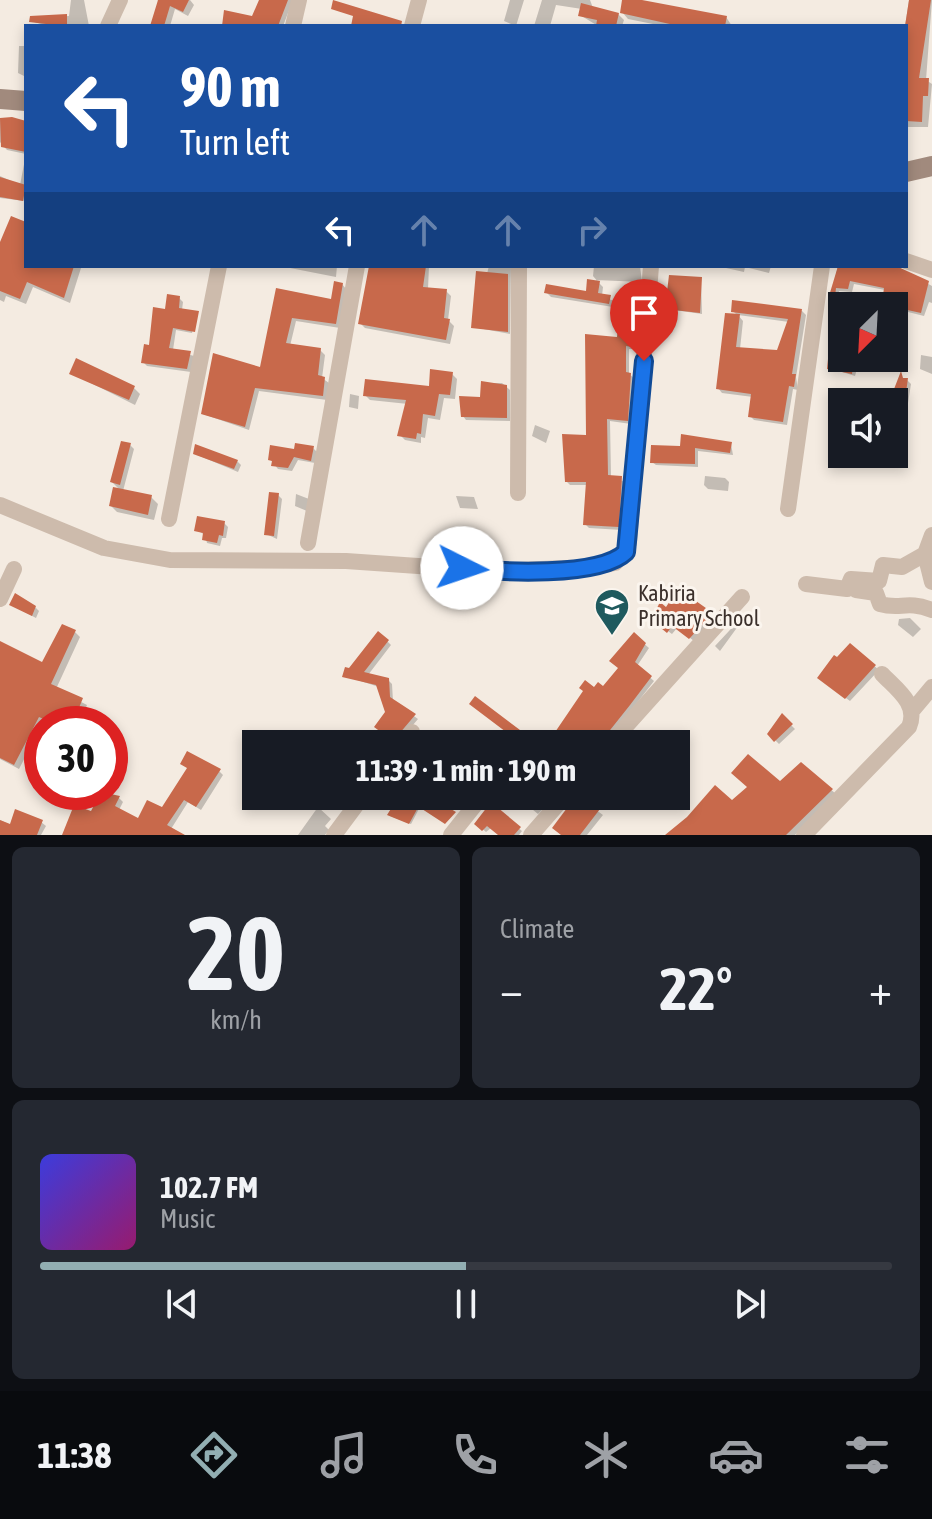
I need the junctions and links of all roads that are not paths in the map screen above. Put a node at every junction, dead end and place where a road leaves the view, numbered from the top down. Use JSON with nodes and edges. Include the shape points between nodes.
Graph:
{"nodes":[{"id":1,"x":120,"y":0,"type":"edge"},
{"id":2,"x":299,"y":0,"type":"edge"},
{"id":3,"x":419,"y":0,"type":"edge"},
{"id":4,"x":109,"y":24,"type":"edge"},
{"id":5,"x":293,"y":24,"type":"edge"},
{"id":6,"x":413,"y":24,"type":"edge"},
{"id":7,"x":0,"y":99,"type":"edge"},
{"id":8,"x":24,"y":101,"type":"edge"},
{"id":9,"x":932,"y":166,"type":"edge"},
{"id":10,"x":908,"y":172,"type":"edge"},
{"id":11,"x":908,"y":262,"type":"edge"},
{"id":12,"x":219,"y":268,"type":"edge"},
{"id":13,"x":357,"y":268,"type":"edge"},
{"id":14,"x":519,"y":268,"type":"edge"},
{"id":15,"x":651,"y":268,"type":"edge"},
{"id":16,"x":822,"y":268,"type":"edge"},
{"id":17,"x":932,"y":270,"type":"edge"},
{"id":18,"x":518,"y":493,"type":"dead end"},
{"id":19,"x":0,"y":505,"type":"edge"},
{"id":20,"x":788,"y":509,"type":"dead end"},
{"id":21,"x":169,"y":519,"type":"dead end"},
{"id":22,"x":932,"y":535,"type":"edge"},
{"id":23,"x":308,"y":543,"type":"dead end"},
{"id":24,"x":925,"y":554,"type":"junction"},
{"id":25,"x":14,"y":569,"type":"dead end"},
{"id":26,"x":932,"y":582,"type":"edge"},
{"id":27,"x":806,"y":584,"type":"dead end"},
{"id":28,"x":847,"y":589,"type":"junction"},
{"id":29,"x":742,"y":597,"type":"dead end"},
{"id":30,"x":0,"y":599,"type":"edge"},
{"id":31,"x":932,"y":610,"type":"edge"},
{"id":32,"x":882,"y":674,"type":"dead end"},
{"id":33,"x":932,"y":687,"type":"edge"},
{"id":34,"x":912,"y":711,"type":"junction"},
{"id":35,"x":623,"y":730,"type":"edge"},
{"id":36,"x":353,"y":810,"type":"edge"},
{"id":37,"x":471,"y":810,"type":"edge"},
{"id":38,"x":553,"y":810,"type":"edge"},
{"id":39,"x":334,"y":835,"type":"edge"},
{"id":40,"x":451,"y":835,"type":"edge"},
{"id":41,"x":531,"y":835,"type":"edge"},
{"id":42,"x":804,"y":835,"type":"edge"}],
"edges":[{"from":1,"to":4,"type":"street"},
{"from":2,"to":5,"type":"street"},
{"from":3,"to":6,"type":"street"},
{"from":7,"to":8,"type":"main road"},
{"from":9,"to":10,"type":"main road"},
{"from":11,"to":17,"type":"street"},
{"from":12,"to":21,"type":"street"},
{"from":13,"to":23,"type":"street"},
{"from":14,"to":18,"type":"street"},
{"from":15,"to":19,"type":"street","via":[[629,542],[615,563],[490,571],[346,561],[170,560],[104,548]]},
{"from":16,"to":20,"type":"street"},
{"from":22,"to":24,"type":"street"},
{"from":24,"to":26,"type":"street"},
{"from":24,"to":28,"type":"street","via":[[902,567],[883,565],[879,581],[851,579]]},
{"from":25,"to":30,"type":"street"},
{"from":27,"to":28,"type":"street"},
{"from":28,"to":31,"type":"street","via":[[876,593],[880,604],[892,607],[910,601]]},
{"from":29,"to":35,"type":"street"},
{"from":32,"to":34,"type":"street"},
{"from":33,"to":34,"type":"street"},
{"from":34,"to":42,"type":"street","via":[[909,727]]},
{"from":36,"to":39,"type":"street"},
{"from":37,"to":40,"type":"street"},
{"from":38,"to":41,"type":"street"}]}
